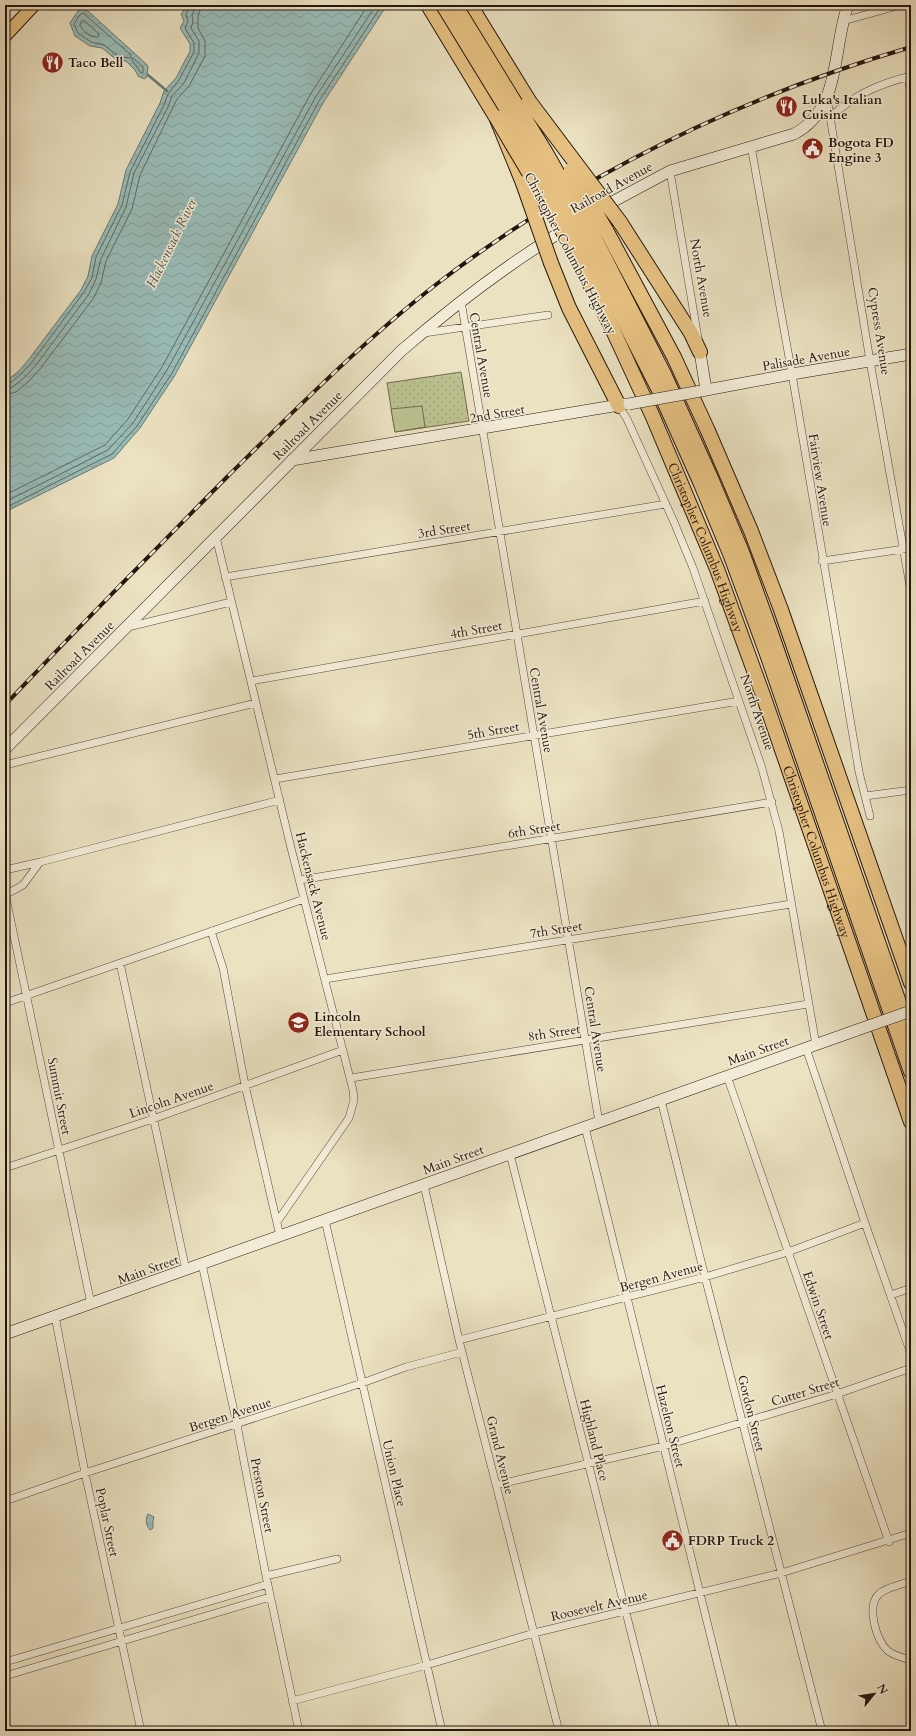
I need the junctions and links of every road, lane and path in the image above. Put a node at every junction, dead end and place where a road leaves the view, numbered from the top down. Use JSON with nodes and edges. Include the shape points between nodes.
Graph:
{"nodes":[{"id":1,"x":34,"y":5,"type":"edge"},
{"id":2,"x":428,"y":5,"type":"edge"},
{"id":3,"x":443,"y":5,"type":"edge"},
{"id":4,"x":456,"y":5,"type":"edge"},
{"id":5,"x":470,"y":5,"type":"edge"},
{"id":6,"x":848,"y":5,"type":"edge"},
{"id":7,"x":901,"y":5,"type":"edge"},
{"id":8,"x":843,"y":21,"type":"junction"},
{"id":9,"x":5,"y":36,"type":"edge"},
{"id":10,"x":910,"y":77,"type":"edge"},
{"id":11,"x":911,"y":94,"type":"edge"},
{"id":12,"x":828,"y":98,"type":"junction"},
{"id":13,"x":529,"y":101,"type":"junction"},
{"id":14,"x":496,"y":117,"type":"junction"},
{"id":15,"x":830,"y":117,"type":"junction"},
{"id":16,"x":751,"y":146,"type":"junction"},
{"id":17,"x":670,"y":171,"type":"junction"},
{"id":18,"x":584,"y":243,"type":"junction"},
{"id":19,"x":461,"y":301,"type":"junction"},
{"id":20,"x":548,"y":315,"type":"dead end"},
{"id":21,"x":466,"y":327,"type":"junction"},
{"id":22,"x":422,"y":333,"type":"junction"},
{"id":23,"x":700,"y":352,"type":"junction"},
{"id":24,"x":911,"y":354,"type":"edge"},
{"id":25,"x":870,"y":361,"type":"junction"},
{"id":26,"x":792,"y":374,"type":"junction"},
{"id":27,"x":703,"y":390,"type":"junction"},
{"id":28,"x":624,"y":405,"type":"junction"},
{"id":29,"x":482,"y":430,"type":"junction"},
{"id":30,"x":292,"y":460,"type":"junction"},
{"id":31,"x":666,"y":504,"type":"junction"},
{"id":32,"x":500,"y":532,"type":"junction"},
{"id":33,"x":216,"y":536,"type":"junction"},
{"id":34,"x":907,"y":549,"type":"edge"},
{"id":35,"x":822,"y":561,"type":"junction"},
{"id":36,"x":226,"y":577,"type":"junction"},
{"id":37,"x":911,"y":592,"type":"edge"},
{"id":38,"x":705,"y":601,"type":"junction"},
{"id":39,"x":231,"y":602,"type":"junction"},
{"id":40,"x":125,"y":627,"type":"junction"},
{"id":41,"x":517,"y":634,"type":"junction"},
{"id":42,"x":250,"y":681,"type":"junction"},
{"id":43,"x":739,"y":701,"type":"junction"},
{"id":44,"x":256,"y":703,"type":"junction"},
{"id":45,"x":534,"y":736,"type":"junction"},
{"id":46,"x":5,"y":749,"type":"edge"},
{"id":47,"x":5,"y":765,"type":"edge"},
{"id":48,"x":275,"y":780,"type":"junction"},
{"id":49,"x":911,"y":790,"type":"edge"},
{"id":50,"x":865,"y":796,"type":"junction"},
{"id":51,"x":280,"y":800,"type":"junction"},
{"id":52,"x":772,"y":802,"type":"junction"},
{"id":53,"x":870,"y":816,"type":"dead end"},
{"id":54,"x":552,"y":838,"type":"junction"},
{"id":55,"x":40,"y":862,"type":"junction"},
{"id":56,"x":5,"y":870,"type":"edge"},
{"id":57,"x":300,"y":880,"type":"junction"},
{"id":58,"x":5,"y":894,"type":"edge"},
{"id":59,"x":304,"y":899,"type":"junction"},
{"id":60,"x":791,"y":904,"type":"junction"},
{"id":61,"x":211,"y":932,"type":"junction"},
{"id":62,"x":569,"y":940,"type":"junction"},
{"id":63,"x":120,"y":963,"type":"junction"},
{"id":64,"x":325,"y":979,"type":"junction"},
{"id":65,"x":911,"y":983,"type":"edge"},
{"id":66,"x":27,"y":995,"type":"junction"},
{"id":67,"x":5,"y":1002,"type":"edge"},
{"id":68,"x":808,"y":1004,"type":"junction"},
{"id":69,"x":911,"y":1011,"type":"edge"},
{"id":70,"x":911,"y":1037,"type":"edge"},
{"id":71,"x":586,"y":1039,"type":"junction"},
{"id":72,"x":811,"y":1046,"type":"junction"},
{"id":73,"x":343,"y":1050,"type":"junction"},
{"id":74,"x":911,"y":1072,"type":"edge"},
{"id":75,"x":728,"y":1076,"type":"junction"},
{"id":76,"x":351,"y":1078,"type":"junction"},
{"id":77,"x":246,"y":1085,"type":"junction"},
{"id":78,"x":661,"y":1100,"type":"junction"},
{"id":79,"x":153,"y":1119,"type":"junction"},
{"id":80,"x":599,"y":1122,"type":"junction"},
{"id":81,"x":911,"y":1122,"type":"edge"},
{"id":82,"x":586,"y":1127,"type":"junction"},
{"id":83,"x":59,"y":1150,"type":"junction"},
{"id":84,"x":510,"y":1154,"type":"junction"},
{"id":85,"x":5,"y":1168,"type":"edge"},
{"id":86,"x":424,"y":1185,"type":"junction"},
{"id":87,"x":325,"y":1220,"type":"junction"},
{"id":88,"x":277,"y":1222,"type":"junction"},
{"id":89,"x":865,"y":1223,"type":"junction"},
{"id":90,"x":280,"y":1236,"type":"junction"},
{"id":91,"x":788,"y":1252,"type":"junction"},
{"id":92,"x":202,"y":1264,"type":"junction"},
{"id":93,"x":186,"y":1270,"type":"junction"},
{"id":94,"x":705,"y":1277,"type":"junction"},
{"id":95,"x":911,"y":1288,"type":"edge"},
{"id":96,"x":891,"y":1295,"type":"junction"},
{"id":97,"x":628,"y":1298,"type":"junction"},
{"id":98,"x":91,"y":1304,"type":"junction"},
{"id":99,"x":55,"y":1316,"type":"junction"},
{"id":100,"x":551,"y":1317,"type":"junction"},
{"id":101,"x":5,"y":1334,"type":"edge"},
{"id":102,"x":459,"y":1340,"type":"junction"},
{"id":103,"x":462,"y":1352,"type":"junction"},
{"id":104,"x":911,"y":1354,"type":"edge"},
{"id":105,"x":911,"y":1368,"type":"edge"},
{"id":106,"x":362,"y":1383,"type":"junction"},
{"id":107,"x":837,"y":1394,"type":"junction"},
{"id":108,"x":742,"y":1423,"type":"junction"},
{"id":109,"x":237,"y":1425,"type":"junction"},
{"id":110,"x":664,"y":1446,"type":"junction"},
{"id":111,"x":588,"y":1463,"type":"junction"},
{"id":112,"x":85,"y":1473,"type":"junction"},
{"id":113,"x":496,"y":1485,"type":"junction"},
{"id":114,"x":5,"y":1501,"type":"edge"},
{"id":115,"x":911,"y":1533,"type":"edge"},
{"id":116,"x":889,"y":1542,"type":"junction"},
{"id":117,"x":337,"y":1558,"type":"dead end"},
{"id":118,"x":781,"y":1573,"type":"junction"},
{"id":119,"x":266,"y":1576,"type":"junction"},
{"id":120,"x":911,"y":1581,"type":"edge"},
{"id":121,"x":268,"y":1584,"type":"junction"},
{"id":122,"x":700,"y":1594,"type":"junction"},
{"id":123,"x":270,"y":1596,"type":"junction"},
{"id":124,"x":217,"y":1599,"type":"junction"},
{"id":125,"x":626,"y":1611,"type":"junction"},
{"id":126,"x":173,"y":1612,"type":"junction"},
{"id":127,"x":220,"y":1612,"type":"junction"},
{"id":128,"x":176,"y":1625,"type":"junction"},
{"id":129,"x":119,"y":1629,"type":"junction"},
{"id":130,"x":534,"y":1633,"type":"junction"},
{"id":131,"x":122,"y":1642,"type":"junction"},
{"id":132,"x":63,"y":1645,"type":"junction"},
{"id":133,"x":20,"y":1657,"type":"junction"},
{"id":134,"x":66,"y":1658,"type":"junction"},
{"id":135,"x":911,"y":1660,"type":"edge"},
{"id":136,"x":5,"y":1662,"type":"edge"},
{"id":137,"x":427,"y":1666,"type":"junction"},
{"id":138,"x":24,"y":1671,"type":"junction"},
{"id":139,"x":5,"y":1676,"type":"edge"},
{"id":140,"x":292,"y":1701,"type":"junction"},
{"id":141,"x":141,"y":1731,"type":"edge"},
{"id":142,"x":299,"y":1731,"type":"edge"},
{"id":143,"x":442,"y":1731,"type":"edge"},
{"id":144,"x":558,"y":1731,"type":"edge"},
{"id":145,"x":656,"y":1731,"type":"edge"},
{"id":146,"x":734,"y":1731,"type":"edge"},
{"id":147,"x":822,"y":1731,"type":"edge"}],
"edges":[{"from":1,"to":9,"type":"main road"},
{"from":2,"to":14,"type":"highway","name":"Christopher Columbus Highway"},
{"from":3,"to":18,"type":"highway","name":"Christopher Columbus Highway","bridge":true,"via":[[541,165]]},
{"from":4,"to":18,"type":"highway","name":"Christopher Columbus Highway","bridge":true,"via":[[546,153]]},
{"from":5,"to":13,"type":"highway"},
{"from":6,"to":8,"type":"main road","name":"Cypress Avenue"},
{"from":7,"to":8,"type":"street"},
{"from":8,"to":12,"type":"main road","name":"Cypress Avenue"},
{"from":10,"to":11,"type":"street"},
{"from":10,"to":15,"type":"street","via":[[871,89]]},
{"from":12,"to":15,"type":"street","name":"Cypress Avenue"},
{"from":12,"to":16,"type":"main road","name":"Railroad Avenue","via":[[818,115],[804,128],[794,134]]},
{"from":13,"to":23,"type":"highway","bridge":true,"via":[[620,222],[691,333]]},
{"from":13,"to":65,"type":"highway","bridge":true,"via":[[606,230],[674,357],[714,443],[751,531],[793,646]]},
{"from":14,"to":18,"type":"highway","name":"Christopher Columbus Highway","bridge":true,"via":[[551,210]]},
{"from":14,"to":28,"type":"highway","bridge":true,"via":[[533,208],[569,308]]},
{"from":15,"to":25,"type":"street","name":"Cypress Avenue"},
{"from":16,"to":17,"type":"main road","name":"Railroad Avenue"},
{"from":16,"to":26,"type":"street","name":"Fairview Avenue"},
{"from":17,"to":19,"type":"main road","name":"Railroad Avenue","via":[[529,251]]},
{"from":17,"to":23,"type":"street","name":"North Avenue"},
{"from":18,"to":70,"type":"highway","name":"Christopher Columbus Highway","via":[[631,308],[676,400],[742,552]]},
{"from":18,"to":74,"type":"highway","name":"Christopher Columbus Highway","via":[[658,388],[728,550],[767,654]]},
{"from":18,"to":81,"type":"highway","name":"Christopher Columbus Highway","via":[[634,376],[708,545]]},
{"from":19,"to":21,"type":"street","name":"Central Avenue"},
{"from":19,"to":22,"type":"main road","name":"Railroad Avenue"},
{"from":20,"to":21,"type":"street"},
{"from":21,"to":22,"type":"street"},
{"from":21,"to":29,"type":"street","name":"Central Avenue"},
{"from":22,"to":30,"type":"main road","name":"Railroad Avenue"},
{"from":23,"to":27,"type":"main road","name":"North Avenue"},
{"from":24,"to":25,"type":"main road","name":"Palisade Avenue"},
{"from":25,"to":26,"type":"main road","name":"Palisade Avenue"},
{"from":25,"to":34,"type":"street","name":"Cypress Avenue"},
{"from":26,"to":27,"type":"main road","name":"Palisade Avenue"},
{"from":26,"to":35,"type":"street","name":"Fairview Avenue"},
{"from":27,"to":28,"type":"main road","name":"2nd Street","bridge":true},
{"from":28,"to":29,"type":"main road","name":"2nd Street"},
{"from":28,"to":31,"type":"street","name":"North Avenue"},
{"from":29,"to":30,"type":"main road","name":"2nd Street"},
{"from":29,"to":32,"type":"street","name":"Central Avenue"},
{"from":30,"to":33,"type":"main road","name":"Railroad Avenue"},
{"from":31,"to":32,"type":"street","name":"3rd Street"},
{"from":31,"to":38,"type":"street","name":"North Avenue"},
{"from":32,"to":36,"type":"street","name":"3rd Street"},
{"from":32,"to":41,"type":"street","name":"Central Avenue"},
{"from":33,"to":36,"type":"street","name":"Hackensack Avenue"},
{"from":33,"to":40,"type":"main road","name":"Railroad Avenue"},
{"from":34,"to":35,"type":"street"},
{"from":34,"to":37,"type":"street","name":"Cypress Avenue"},
{"from":35,"to":50,"type":"street","name":"Fairview Avenue","via":[[858,772]]},
{"from":36,"to":39,"type":"street","name":"Hackensack Avenue"},
{"from":38,"to":41,"type":"street","name":"4th Street"},
{"from":38,"to":43,"type":"street","name":"North Avenue"},
{"from":39,"to":40,"type":"street"},
{"from":39,"to":42,"type":"street","name":"Hackensack Avenue"},
{"from":40,"to":46,"type":"main road","name":"Railroad Avenue"},
{"from":41,"to":42,"type":"street","name":"4th Street"},
{"from":41,"to":45,"type":"street","name":"Central Avenue"},
{"from":42,"to":44,"type":"street","name":"Hackensack Avenue"},
{"from":43,"to":45,"type":"street","name":"5th Street"},
{"from":43,"to":52,"type":"street","name":"North Avenue"},
{"from":44,"to":47,"type":"street"},
{"from":44,"to":48,"type":"street","name":"Hackensack Avenue"},
{"from":45,"to":48,"type":"street","name":"5th Street"},
{"from":45,"to":54,"type":"street","name":"Central Avenue"},
{"from":48,"to":51,"type":"street","name":"Hackensack Avenue"},
{"from":49,"to":50,"type":"street"},
{"from":50,"to":53,"type":"street","name":"Fairview Avenue"},
{"from":51,"to":55,"type":"street"},
{"from":51,"to":57,"type":"street","name":"Hackensack Avenue"},
{"from":52,"to":54,"type":"street","name":"6th Street"},
{"from":52,"to":60,"type":"street","name":"North Avenue"},
{"from":54,"to":57,"type":"street","name":"6th Street"},
{"from":54,"to":62,"type":"street","name":"Central Avenue"},
{"from":55,"to":56,"type":"street"},
{"from":55,"to":58,"type":"street","via":[[23,884]]},
{"from":57,"to":59,"type":"street","name":"Hackensack Avenue"},
{"from":58,"to":66,"type":"street","name":"Summit Street"},
{"from":59,"to":61,"type":"street"},
{"from":59,"to":64,"type":"street","name":"Hackensack Avenue"},
{"from":60,"to":62,"type":"street","name":"7th Street"},
{"from":60,"to":68,"type":"street","name":"North Avenue"},
{"from":61,"to":63,"type":"street"},
{"from":61,"to":77,"type":"street","via":[[223,968]]},
{"from":62,"to":64,"type":"street","name":"7th Street"},
{"from":62,"to":71,"type":"street","name":"Central Avenue"},
{"from":63,"to":66,"type":"street"},
{"from":63,"to":79,"type":"street"},
{"from":64,"to":73,"type":"street","name":"Hackensack Avenue"},
{"from":66,"to":67,"type":"street"},
{"from":66,"to":83,"type":"street","name":"Summit Street"},
{"from":68,"to":71,"type":"street","name":"8th Street"},
{"from":68,"to":72,"type":"street","name":"North Avenue"},
{"from":69,"to":72,"type":"main road","name":"Main Street","bridge":true},
{"from":71,"to":76,"type":"street","name":"8th Street"},
{"from":71,"to":80,"type":"street","name":"Central Avenue"},
{"from":72,"to":75,"type":"main road","name":"Main Street"},
{"from":72,"to":89,"type":"street","name":"North Avenue"},
{"from":73,"to":76,"type":"street","name":"Hackensack Avenue"},
{"from":73,"to":77,"type":"street","name":"Lincoln Avenue"},
{"from":75,"to":78,"type":"main road","name":"Main Street"},
{"from":75,"to":91,"type":"street","name":"Edwin Street"},
{"from":76,"to":88,"type":"street","name":"Hackensack Avenue","via":[[354,1100],[349,1118]]},
{"from":77,"to":79,"type":"street","name":"Lincoln Avenue"},
{"from":77,"to":88,"type":"street"},
{"from":78,"to":80,"type":"main road","name":"Main Street"},
{"from":78,"to":94,"type":"street","name":"Gordon Street"},
{"from":79,"to":83,"type":"street","name":"Lincoln Avenue"},
{"from":79,"to":93,"type":"street"},
{"from":80,"to":82,"type":"main road","name":"Main Street"},
{"from":82,"to":84,"type":"main road","name":"Main Street"},
{"from":82,"to":97,"type":"street","name":"Hazelton Street"},
{"from":83,"to":85,"type":"street","name":"Lincoln Avenue"},
{"from":83,"to":98,"type":"street","name":"Summit Street"},
{"from":84,"to":86,"type":"main road","name":"Main Street"},
{"from":84,"to":100,"type":"street","name":"Highland Place"},
{"from":86,"to":87,"type":"main road","name":"Main Street"},
{"from":86,"to":102,"type":"street","name":"Grand Avenue"},
{"from":87,"to":90,"type":"main road","name":"Main Street"},
{"from":87,"to":106,"type":"street","name":"Union Place"},
{"from":88,"to":90,"type":"street"},
{"from":89,"to":91,"type":"street","name":"Bergen Avenue"},
{"from":89,"to":96,"type":"street","name":"North Avenue"},
{"from":90,"to":92,"type":"main road","name":"Main Street"},
{"from":91,"to":94,"type":"street","name":"Bergen Avenue"},
{"from":91,"to":107,"type":"street","name":"Edwin Street"},
{"from":92,"to":93,"type":"main road","name":"Main Street"},
{"from":92,"to":109,"type":"street","name":"Preston Street"},
{"from":93,"to":98,"type":"main road","name":"Main Street"},
{"from":94,"to":97,"type":"street","name":"Bergen Avenue"},
{"from":94,"to":108,"type":"street","name":"Gordon Street"},
{"from":95,"to":96,"type":"street"},
{"from":96,"to":104,"type":"street","name":"North Avenue"},
{"from":97,"to":100,"type":"street","name":"Bergen Avenue"},
{"from":97,"to":110,"type":"street","name":"Hazelton Street"},
{"from":98,"to":99,"type":"main road","name":"Main Street"},
{"from":99,"to":101,"type":"main road","name":"Main Street"},
{"from":99,"to":112,"type":"street","name":"Poplar Street"},
{"from":100,"to":102,"type":"street","name":"Bergen Avenue"},
{"from":100,"to":111,"type":"street","name":"Highland Place"},
{"from":102,"to":103,"type":"street","name":"Grand Avenue"},
{"from":103,"to":106,"type":"street","name":"Bergen Avenue","via":[[406,1367]]},
{"from":103,"to":113,"type":"street","name":"Grand Avenue"},
{"from":105,"to":107,"type":"street","name":"Cutter Street"},
{"from":106,"to":109,"type":"street","name":"Bergen Avenue"},
{"from":106,"to":137,"type":"street","name":"Union Place"},
{"from":107,"to":108,"type":"street","name":"Cutter Street"},
{"from":107,"to":116,"type":"street","name":"Edwin Street"},
{"from":108,"to":110,"type":"street","name":"Cutter Street"},
{"from":108,"to":118,"type":"street","name":"Gordon Street"},
{"from":109,"to":112,"type":"street","name":"Bergen Avenue"},
{"from":109,"to":119,"type":"street","name":"Preston Street"},
{"from":110,"to":111,"type":"street","name":"Cutter Street"},
{"from":110,"to":122,"type":"street","name":"Hazelton Street"},
{"from":111,"to":113,"type":"street","name":"Cutter Street"},
{"from":111,"to":125,"type":"street","name":"Highland Place"},
{"from":112,"to":114,"type":"street","name":"Bergen Avenue"},
{"from":112,"to":129,"type":"street","name":"Poplar Street"},
{"from":113,"to":130,"type":"street","name":"Grand Avenue"},
{"from":115,"to":116,"type":"street","name":"Roosevelt Avenue"},
{"from":116,"to":118,"type":"street","name":"Roosevelt Avenue"},
{"from":117,"to":119,"type":"street"},
{"from":118,"to":122,"type":"street","name":"Roosevelt Avenue"},
{"from":118,"to":147,"type":"street","name":"Gordon Street"},
{"from":119,"to":121,"type":"street","name":"Preston Street"},
{"from":120,"to":135,"type":"street","via":[[879,1594],[872,1612],[883,1646],[896,1656]]},
{"from":121,"to":123,"type":"street","name":"Preston Street"},
{"from":121,"to":124,"type":"street"},
{"from":122,"to":125,"type":"street","name":"Roosevelt Avenue"},
{"from":122,"to":146,"type":"street","name":"Hazelton Street"},
{"from":123,"to":127,"type":"street"},
{"from":123,"to":140,"type":"street","name":"Preston Street"},
{"from":124,"to":126,"type":"street"},
{"from":124,"to":127,"type":"street"},
{"from":125,"to":130,"type":"street","name":"Roosevelt Avenue"},
{"from":125,"to":145,"type":"street","name":"Highland Place"},
{"from":126,"to":128,"type":"street"},
{"from":126,"to":129,"type":"street"},
{"from":127,"to":128,"type":"street"},
{"from":128,"to":131,"type":"street"},
{"from":129,"to":131,"type":"street","name":"Poplar Street"},
{"from":129,"to":132,"type":"street"},
{"from":130,"to":137,"type":"street","name":"Roosevelt Avenue"},
{"from":130,"to":144,"type":"street","name":"Grand Avenue"},
{"from":131,"to":134,"type":"street"},
{"from":131,"to":141,"type":"street","name":"Poplar Street"},
{"from":132,"to":133,"type":"street"},
{"from":132,"to":134,"type":"street"},
{"from":133,"to":136,"type":"street"},
{"from":133,"to":138,"type":"street"},
{"from":134,"to":138,"type":"street"},
{"from":137,"to":140,"type":"street","name":"Roosevelt Avenue"},
{"from":137,"to":143,"type":"street","name":"Union Place"},
{"from":138,"to":139,"type":"street"},
{"from":140,"to":142,"type":"street","name":"Preston Street"}]}
